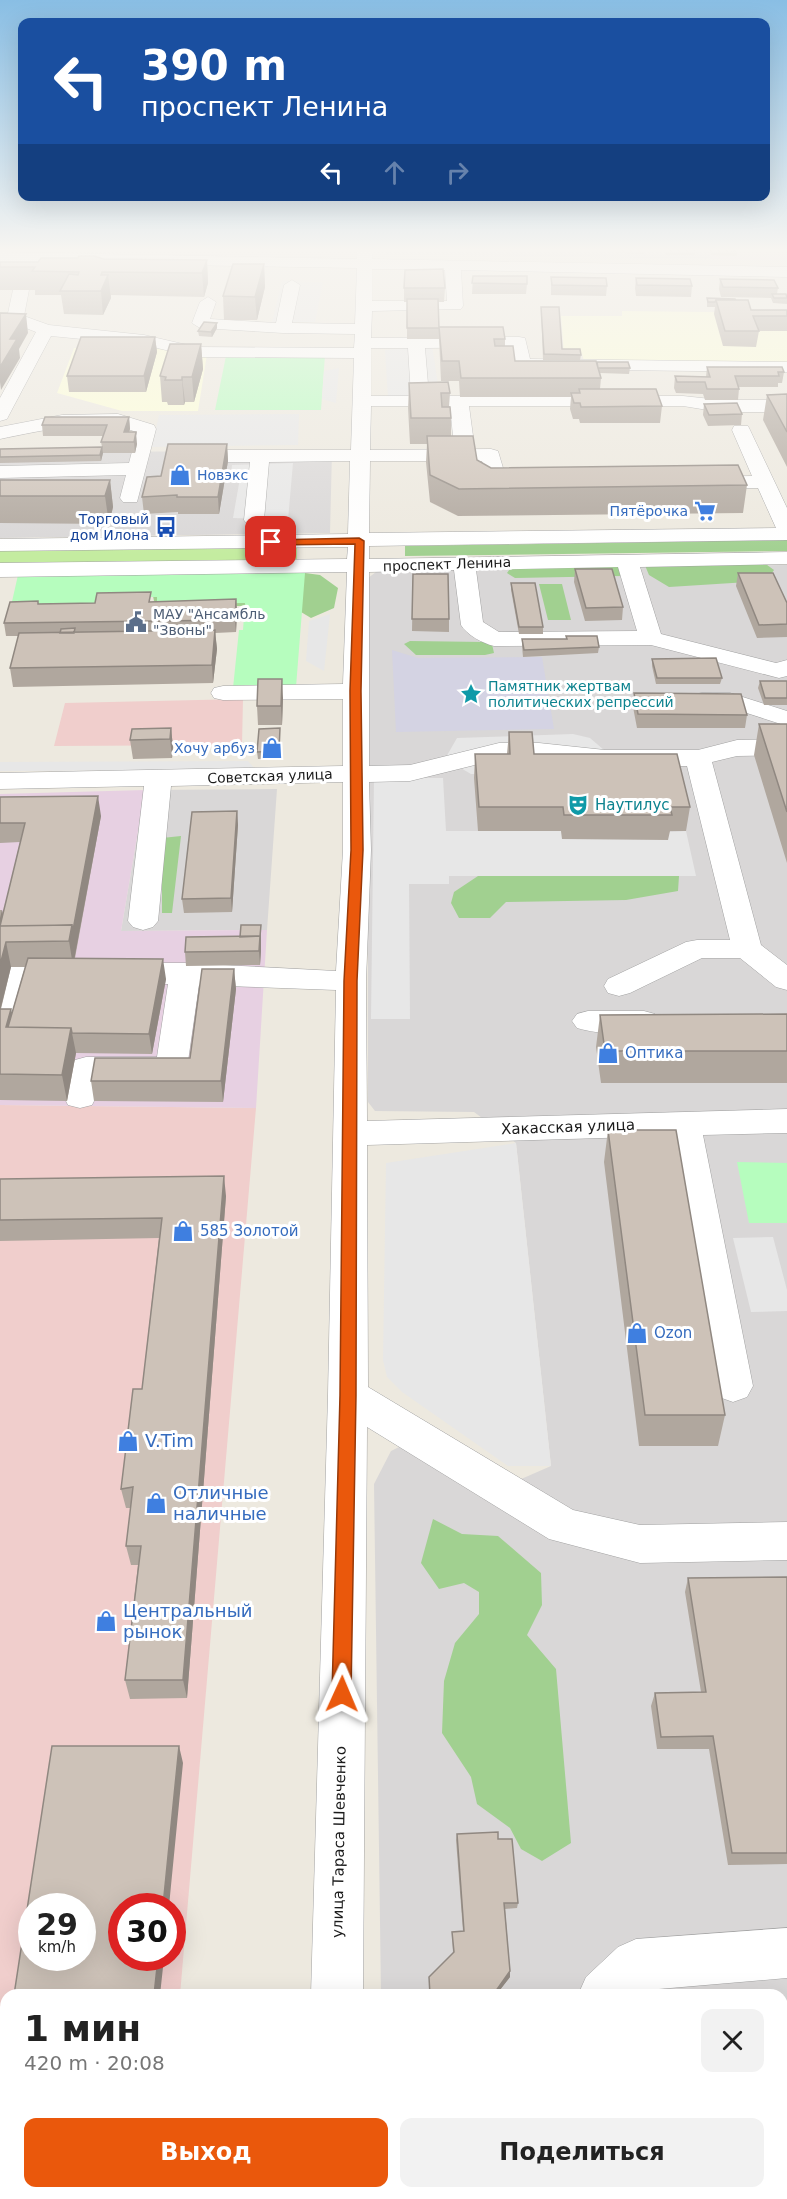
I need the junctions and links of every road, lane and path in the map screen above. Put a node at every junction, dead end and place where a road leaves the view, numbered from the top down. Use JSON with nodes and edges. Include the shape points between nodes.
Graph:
{"nodes":[{"id":1,"x":32,"y":351,"type":"edge"},
{"id":2,"x":190,"y":351,"type":"edge"},
{"id":3,"x":217,"y":351,"type":"edge"},
{"id":4,"x":363,"y":351,"type":"edge"},
{"id":5,"x":417,"y":351,"type":"edge"},
{"id":6,"x":520,"y":351,"type":"edge"},
{"id":7,"x":522,"y":364,"type":"junction"},
{"id":8,"x":714,"y":366,"type":"junction"},
{"id":9,"x":787,"y":367,"type":"edge"},
{"id":10,"x":5,"y":395,"type":"edge"},
{"id":11,"x":361,"y":401,"type":"junction"},
{"id":12,"x":420,"y":401,"type":"junction"},
{"id":13,"x":459,"y":401,"type":"junction"},
{"id":14,"x":613,"y":401,"type":"junction"},
{"id":15,"x":787,"y":406,"type":"edge"},
{"id":16,"x":0,"y":415,"type":"edge"},
{"id":17,"x":741,"y":430,"type":"edge"},
{"id":18,"x":0,"y":433,"type":"edge"},
{"id":19,"x":463,"y":436,"type":"edge"},
{"id":20,"x":260,"y":456,"type":"junction"},
{"id":21,"x":359,"y":456,"type":"junction"},
{"id":22,"x":139,"y":463,"type":"junction"},
{"id":23,"x":0,"y":472,"type":"edge"},
{"id":24,"x":765,"y":482,"type":"junction"},
{"id":25,"x":684,"y":483,"type":"edge"},
{"id":26,"x":542,"y":484,"type":"edge"},
{"id":27,"x":107,"y":498,"type":"edge"},
{"id":28,"x":130,"y":498,"type":"junction"},
{"id":29,"x":254,"y":520,"type":"dead end"},
{"id":30,"x":787,"y":532,"type":"edge"},
{"id":31,"x":359,"y":541,"type":"junction"},
{"id":32,"x":120,"y":544,"type":"junction"},
{"id":33,"x":0,"y":545,"type":"edge"},
{"id":34,"x":627,"y":560,"type":"junction"},
{"id":35,"x":464,"y":562,"type":"junction"},
{"id":36,"x":784,"y":565,"type":"edge"},
{"id":37,"x":359,"y":566,"type":"junction"},
{"id":38,"x":0,"y":570,"type":"edge"},
{"id":39,"x":651,"y":638,"type":"junction"},
{"id":40,"x":787,"y":667,"type":"edge"},
{"id":41,"x":356,"y":691,"type":"junction"},
{"id":42,"x":223,"y":693,"type":"dead end"},
{"id":43,"x":676,"y":700,"type":"edge"},
{"id":44,"x":787,"y":718,"type":"edge"},
{"id":45,"x":787,"y":747,"type":"edge"},
{"id":46,"x":698,"y":758,"type":"junction"},
{"id":47,"x":356,"y":773,"type":"junction"},
{"id":48,"x":158,"y":779,"type":"junction"},
{"id":49,"x":0,"y":781,"type":"edge"},
{"id":50,"x":143,"y":921,"type":"dead end"},
{"id":51,"x":747,"y":949,"type":"junction"},
{"id":52,"x":185,"y":973,"type":"junction"},
{"id":53,"x":787,"y":980,"type":"edge"},
{"id":54,"x":351,"y":981,"type":"junction"},
{"id":55,"x":619,"y":986,"type":"dead end"},
{"id":56,"x":588,"y":1021,"type":"dead end"},
{"id":57,"x":670,"y":1021,"type":"edge"},
{"id":58,"x":7,"y":1024,"type":"edge"},
{"id":59,"x":80,"y":1097,"type":"dead end"},
{"id":60,"x":787,"y":1121,"type":"edge"},
{"id":61,"x":684,"y":1123,"type":"junction"},
{"id":62,"x":350,"y":1133,"type":"junction"},
{"id":63,"x":733,"y":1386,"type":"dead end"},
{"id":64,"x":348,"y":1395,"type":"junction"},
{"id":65,"x":787,"y":1541,"type":"edge"},
{"id":66,"x":787,"y":1953,"type":"edge"},
{"id":67,"x":620,"y":1980,"type":"edge"},
{"id":68,"x":337,"y":1989,"type":"edge"}],
"edges":[{"from":1,"to":10,"type":"street"},
{"from":2,"to":3,"type":"street"},
{"from":4,"to":11,"type":"street","name":"улица Тараса Шевченко"},
{"from":5,"to":12,"type":"street"},
{"from":6,"to":7,"type":"street"},
{"from":7,"to":8,"type":"street"},
{"from":7,"to":14,"type":"street","via":[[523,376],[607,377]]},
{"from":8,"to":9,"type":"street"},
{"from":8,"to":14,"type":"street"},
{"from":10,"to":16,"type":"street"},
{"from":11,"to":12,"type":"street"},
{"from":11,"to":21,"type":"street","name":"улица Тараса Шевченко"},
{"from":12,"to":13,"type":"street"},
{"from":13,"to":14,"type":"street"},
{"from":13,"to":19,"type":"street"},
{"from":14,"to":15,"type":"street"},
{"from":17,"to":24,"type":"street"},
{"from":18,"to":22,"type":"street","via":[[62,421],[118,420],[147,429]]},
{"from":20,"to":21,"type":"street"},
{"from":20,"to":22,"type":"street"},
{"from":20,"to":29,"type":"street"},
{"from":21,"to":26,"type":"street","via":[[491,455],[497,484]]},
{"from":21,"to":31,"type":"street","name":"улица Тараса Шевченко"},
{"from":22,"to":23,"type":"street"},
{"from":22,"to":28,"type":"street"},
{"from":24,"to":25,"type":"street"},
{"from":24,"to":30,"type":"street"},
{"from":27,"to":28,"type":"street"},
{"from":28,"to":32,"type":"street"},
{"from":30,"to":31,"type":"street","name":"проспект Ленина"},
{"from":31,"to":32,"type":"street","name":"проспект Ленина"},
{"from":31,"to":37,"type":"street","name":"улица Тараса Шевченко"},
{"from":32,"to":33,"type":"street","name":"проспект Ленина"},
{"from":34,"to":35,"type":"street","name":"проспект Ленина"},
{"from":34,"to":36,"type":"street","name":"проспект Ленина"},
{"from":34,"to":39,"type":"street"},
{"from":35,"to":37,"type":"street","name":"проспект Ленина"},
{"from":35,"to":39,"type":"street","via":[[472,626],[494,639]]},
{"from":37,"to":38,"type":"street","name":"проспект Ленина"},
{"from":37,"to":41,"type":"street","name":"улица Тараса Шевченко"},
{"from":39,"to":40,"type":"street","via":[[779,671]]},
{"from":41,"to":42,"type":"street"},
{"from":41,"to":47,"type":"street","name":"улица Тараса Шевченко"},
{"from":43,"to":44,"type":"street","via":[[730,700]]},
{"from":45,"to":46,"type":"street","name":"Советская улица","via":[[737,748]]},
{"from":46,"to":47,"type":"street","name":"Советская улица","via":[[605,758],[499,751],[410,773]]},
{"from":46,"to":51,"type":"street"},
{"from":47,"to":48,"type":"street","name":"Советская улица"},
{"from":47,"to":54,"type":"street","name":"улица Тараса Шевченко"},
{"from":48,"to":49,"type":"street","name":"Советская улица"},
{"from":48,"to":50,"type":"street"},
{"from":51,"to":53,"type":"street"},
{"from":51,"to":55,"type":"street","via":[[697,949]]},
{"from":52,"to":54,"type":"street"},
{"from":52,"to":58,"type":"street","via":[[20,973]]},
{"from":52,"to":59,"type":"street","via":[[171,1068],[86,1068]]},
{"from":54,"to":62,"type":"street","name":"улица Тараса Шевченко"},
{"from":56,"to":57,"type":"street"},
{"from":60,"to":61,"type":"street","name":"Хакасская улица"},
{"from":61,"to":62,"type":"street","name":"Хакасская улица"},
{"from":61,"to":63,"type":"street"},
{"from":62,"to":64,"type":"street","name":"улица Тараса Шевченко"},
{"from":64,"to":65,"type":"street","via":[[564,1526],[640,1544]]},
{"from":64,"to":68,"type":"street","name":"улица Тараса Шевченко"},
{"from":66,"to":67,"type":"street"}]}
